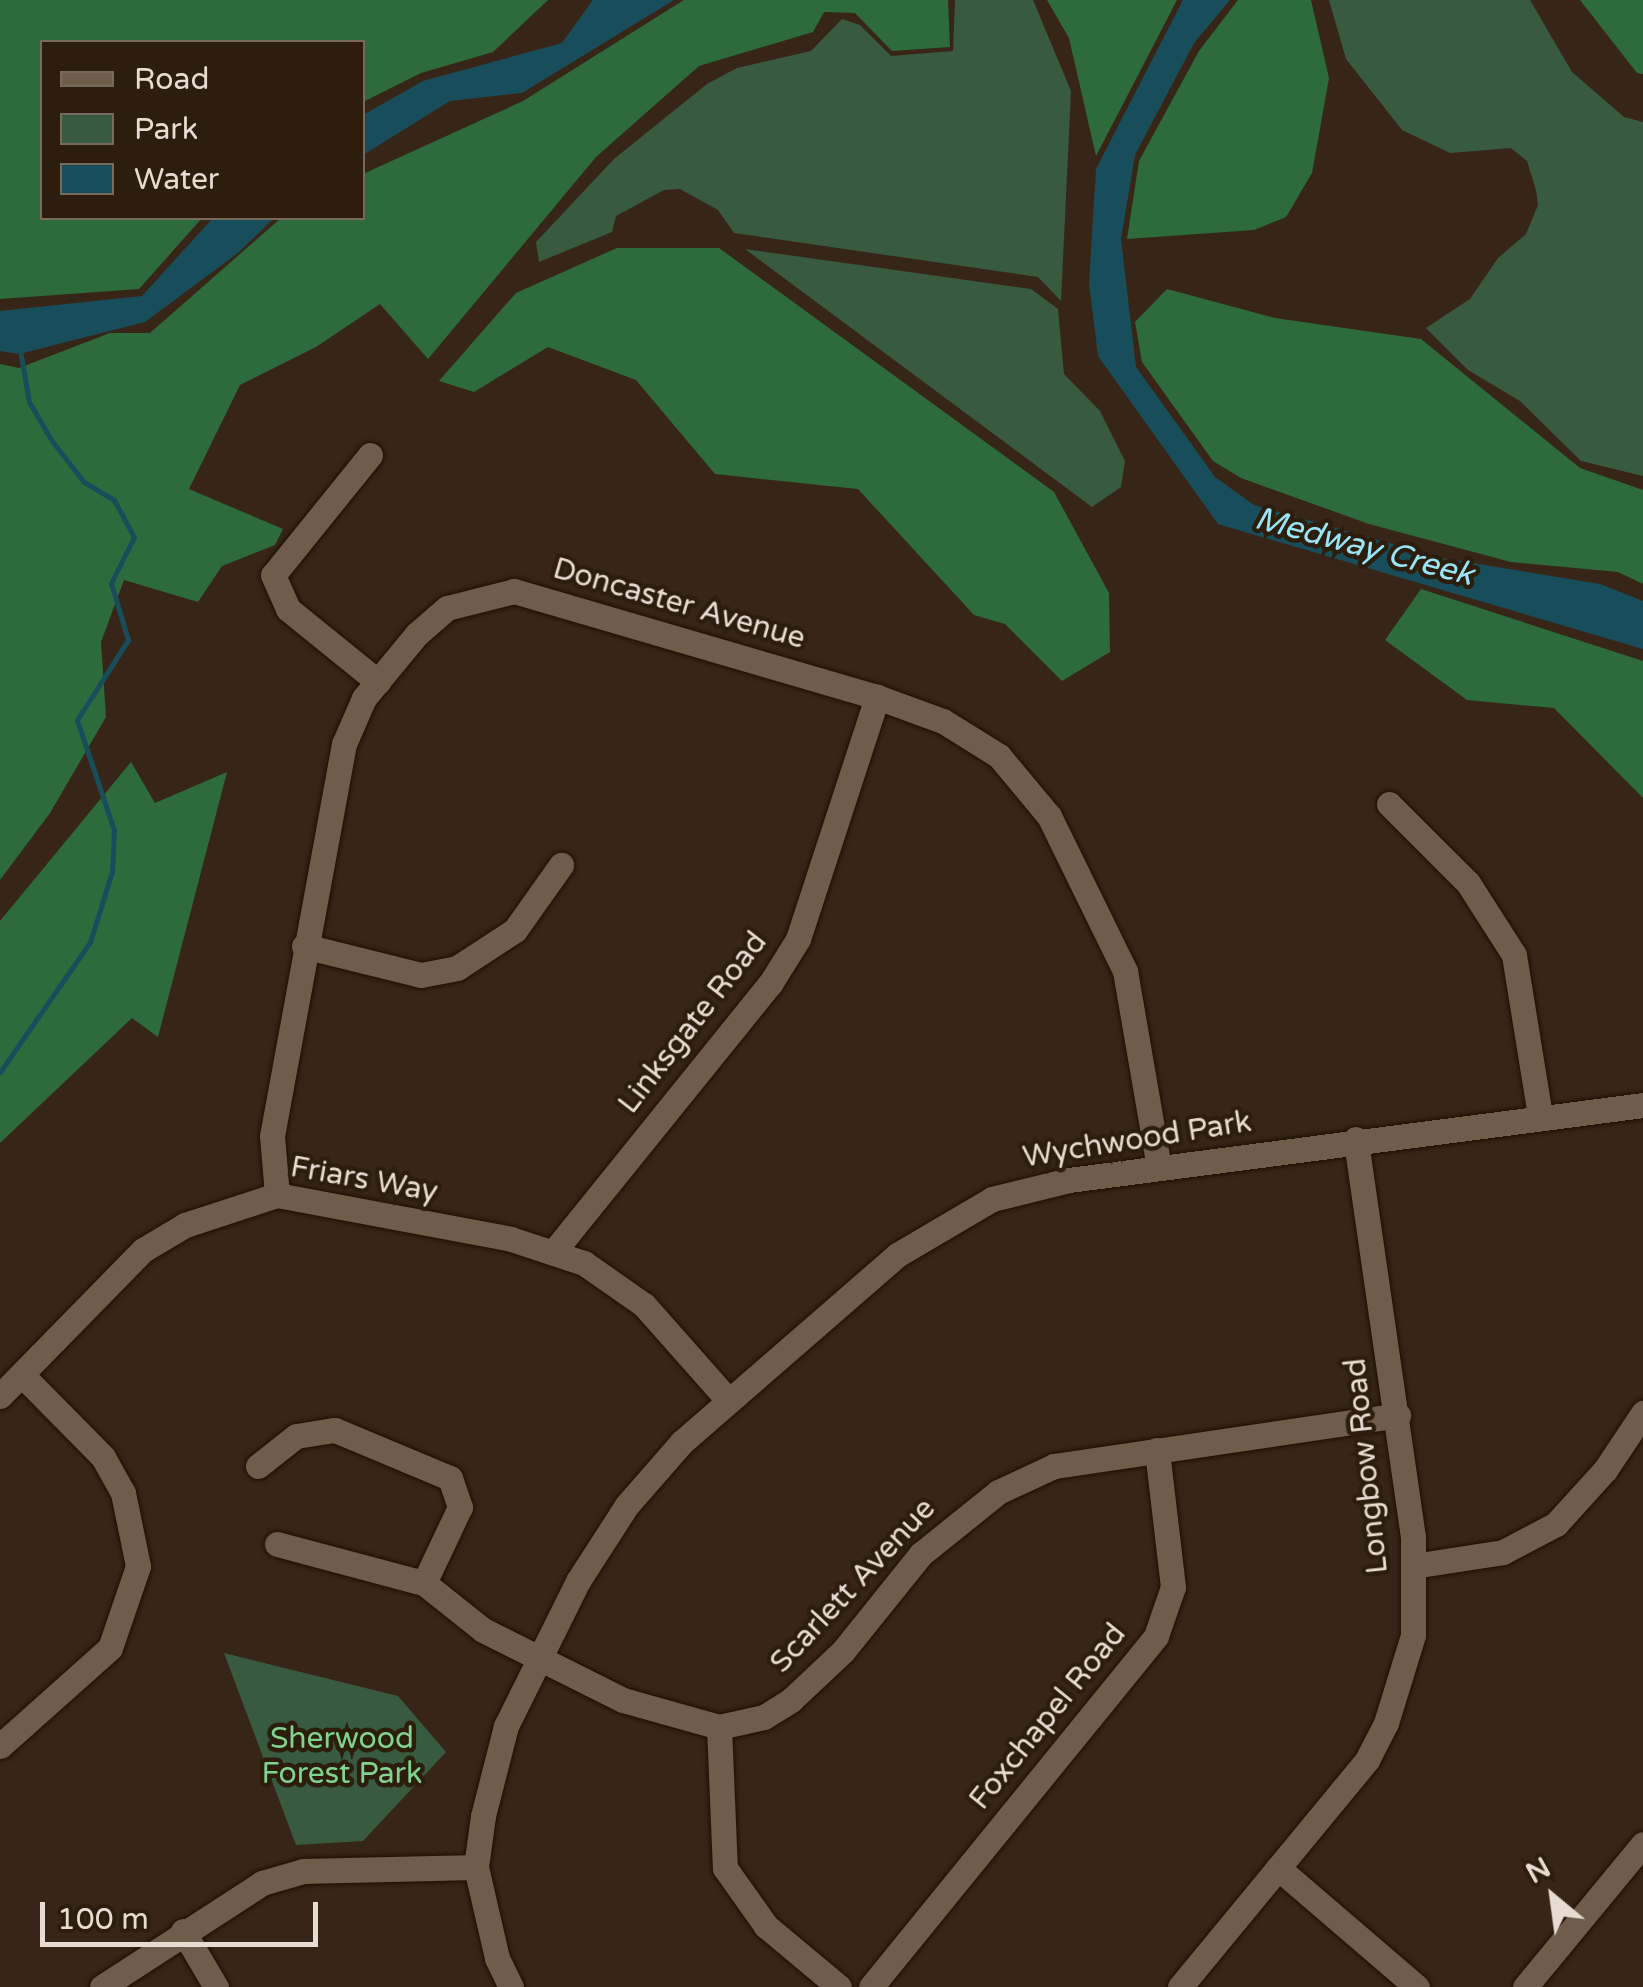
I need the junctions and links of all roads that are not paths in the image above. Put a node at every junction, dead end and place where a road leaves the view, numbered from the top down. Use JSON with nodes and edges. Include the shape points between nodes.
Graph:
{"nodes":[{"id":1,"x":370,"y":455,"type":"dead end"},
{"id":2,"x":378,"y":682,"type":"junction"},
{"id":3,"x":877,"y":697,"type":"junction"},
{"id":4,"x":1389,"y":804,"type":"dead end"},
{"id":5,"x":561,"y":865,"type":"dead end"},
{"id":6,"x":304,"y":946,"type":"junction"},
{"id":7,"x":1643,"y":1105,"type":"edge"},
{"id":8,"x":1540,"y":1115,"type":"junction"},
{"id":9,"x":1356,"y":1140,"type":"junction"},
{"id":10,"x":1158,"y":1168,"type":"junction"},
{"id":11,"x":277,"y":1196,"type":"junction"},
{"id":12,"x":555,"y":1250,"type":"junction"},
{"id":13,"x":22,"y":1375,"type":"junction"},
{"id":14,"x":0,"y":1396,"type":"edge"},
{"id":15,"x":729,"y":1401,"type":"junction"},
{"id":16,"x":1643,"y":1413,"type":"edge"},
{"id":17,"x":1398,"y":1415,"type":"junction"},
{"id":18,"x":1156,"y":1450,"type":"junction"},
{"id":19,"x":258,"y":1466,"type":"dead end"},
{"id":20,"x":277,"y":1544,"type":"dead end"},
{"id":21,"x":1413,"y":1566,"type":"junction"},
{"id":22,"x":424,"y":1583,"type":"junction"},
{"id":23,"x":540,"y":1656,"type":"junction"},
{"id":24,"x":720,"y":1727,"type":"junction"},
{"id":25,"x":0,"y":1746,"type":"edge"},
{"id":26,"x":1643,"y":1844,"type":"edge"},
{"id":27,"x":476,"y":1867,"type":"junction"},
{"id":28,"x":1278,"y":1868,"type":"junction"},
{"id":29,"x":183,"y":1931,"type":"junction"},
{"id":30,"x":102,"y":1987,"type":"edge"},
{"id":31,"x":216,"y":1987,"type":"edge"},
{"id":32,"x":511,"y":1987,"type":"edge"},
{"id":33,"x":839,"y":1987,"type":"edge"},
{"id":34,"x":871,"y":1987,"type":"edge"},
{"id":35,"x":1180,"y":1987,"type":"edge"},
{"id":36,"x":1417,"y":1987,"type":"edge"},
{"id":37,"x":1525,"y":1987,"type":"edge"}],
"edges":[{"from":1,"to":2,"type":"street","via":[[273,575],[288,609]]},
{"from":2,"to":3,"type":"street","name":"Doncaster Avenue","via":[[446,608],[514,590]]},
{"from":2,"to":6,"type":"street","name":"Doncaster Avenue","via":[[340,760]]},
{"from":3,"to":10,"type":"street","name":"Doncaster Avenue","via":[[974,737],[999,756],[1049,816],[1124,971]]},
{"from":3,"to":12,"type":"street","name":"Linksgate Road","via":[[798,939],[770,984]]},
{"from":4,"to":8,"type":"street","via":[[1468,883],[1514,955]]},
{"from":5,"to":6,"type":"street","via":[[515,930],[457,968],[421,975]]},
{"from":6,"to":11,"type":"street","name":"Doncaster Avenue","via":[[272,1136]]},
{"from":7,"to":8,"type":"street","name":"Wychwood Park"},
{"from":8,"to":9,"type":"street","name":"Wychwood Park"},
{"from":9,"to":10,"type":"street","name":"Wychwood Park"},
{"from":9,"to":17,"type":"street","name":"Longbow Road"},
{"from":10,"to":15,"type":"street","name":"Wychwood Park","via":[[1050,1184],[961,1215],[897,1255]]},
{"from":11,"to":12,"type":"street","name":"Friars Way"},
{"from":11,"to":13,"type":"street","name":"Friars Way","via":[[184,1225],[143,1250]]},
{"from":12,"to":15,"type":"street","name":"Friars Way","via":[[644,1305]]},
{"from":13,"to":14,"type":"street","name":"Friars Way"},
{"from":13,"to":25,"type":"street","via":[[103,1457],[123,1493],[138,1566],[110,1648]]},
{"from":15,"to":23,"type":"street","name":"Wychwood Park","via":[[626,1505]]},
{"from":16,"to":21,"type":"street","via":[[1605,1470],[1556,1524],[1502,1552]]},
{"from":17,"to":18,"type":"street","name":"Scarlett Avenue"},
{"from":17,"to":21,"type":"street","name":"Longbow Road"},
{"from":18,"to":24,"type":"street","name":"Scarlett Avenue","via":[[1054,1466],[998,1492],[921,1554],[842,1651],[791,1700],[764,1717]]},
{"from":18,"to":34,"type":"street","name":"Foxchapel Road","via":[[1172,1587],[1156,1636]]},
{"from":19,"to":22,"type":"street","via":[[296,1436],[336,1430],[450,1478],[460,1507]]},
{"from":20,"to":22,"type":"street"},
{"from":21,"to":28,"type":"street","name":"Longbow Road","via":[[1412,1635],[1386,1723],[1366,1760]]},
{"from":22,"to":23,"type":"street","via":[[483,1630]]},
{"from":23,"to":24,"type":"street","via":[[623,1700]]},
{"from":23,"to":27,"type":"street","name":"Wychwood Park","via":[[506,1726]]},
{"from":24,"to":33,"type":"street","via":[[726,1868],[766,1926]]},
{"from":26,"to":37,"type":"street"},
{"from":27,"to":29,"type":"street","via":[[304,1870],[262,1884]]},
{"from":27,"to":32,"type":"street","name":"Wychwood Park"},
{"from":28,"to":35,"type":"street","name":"Longbow Road"},
{"from":28,"to":36,"type":"street"},
{"from":29,"to":30,"type":"street"},
{"from":29,"to":31,"type":"street"}]}
